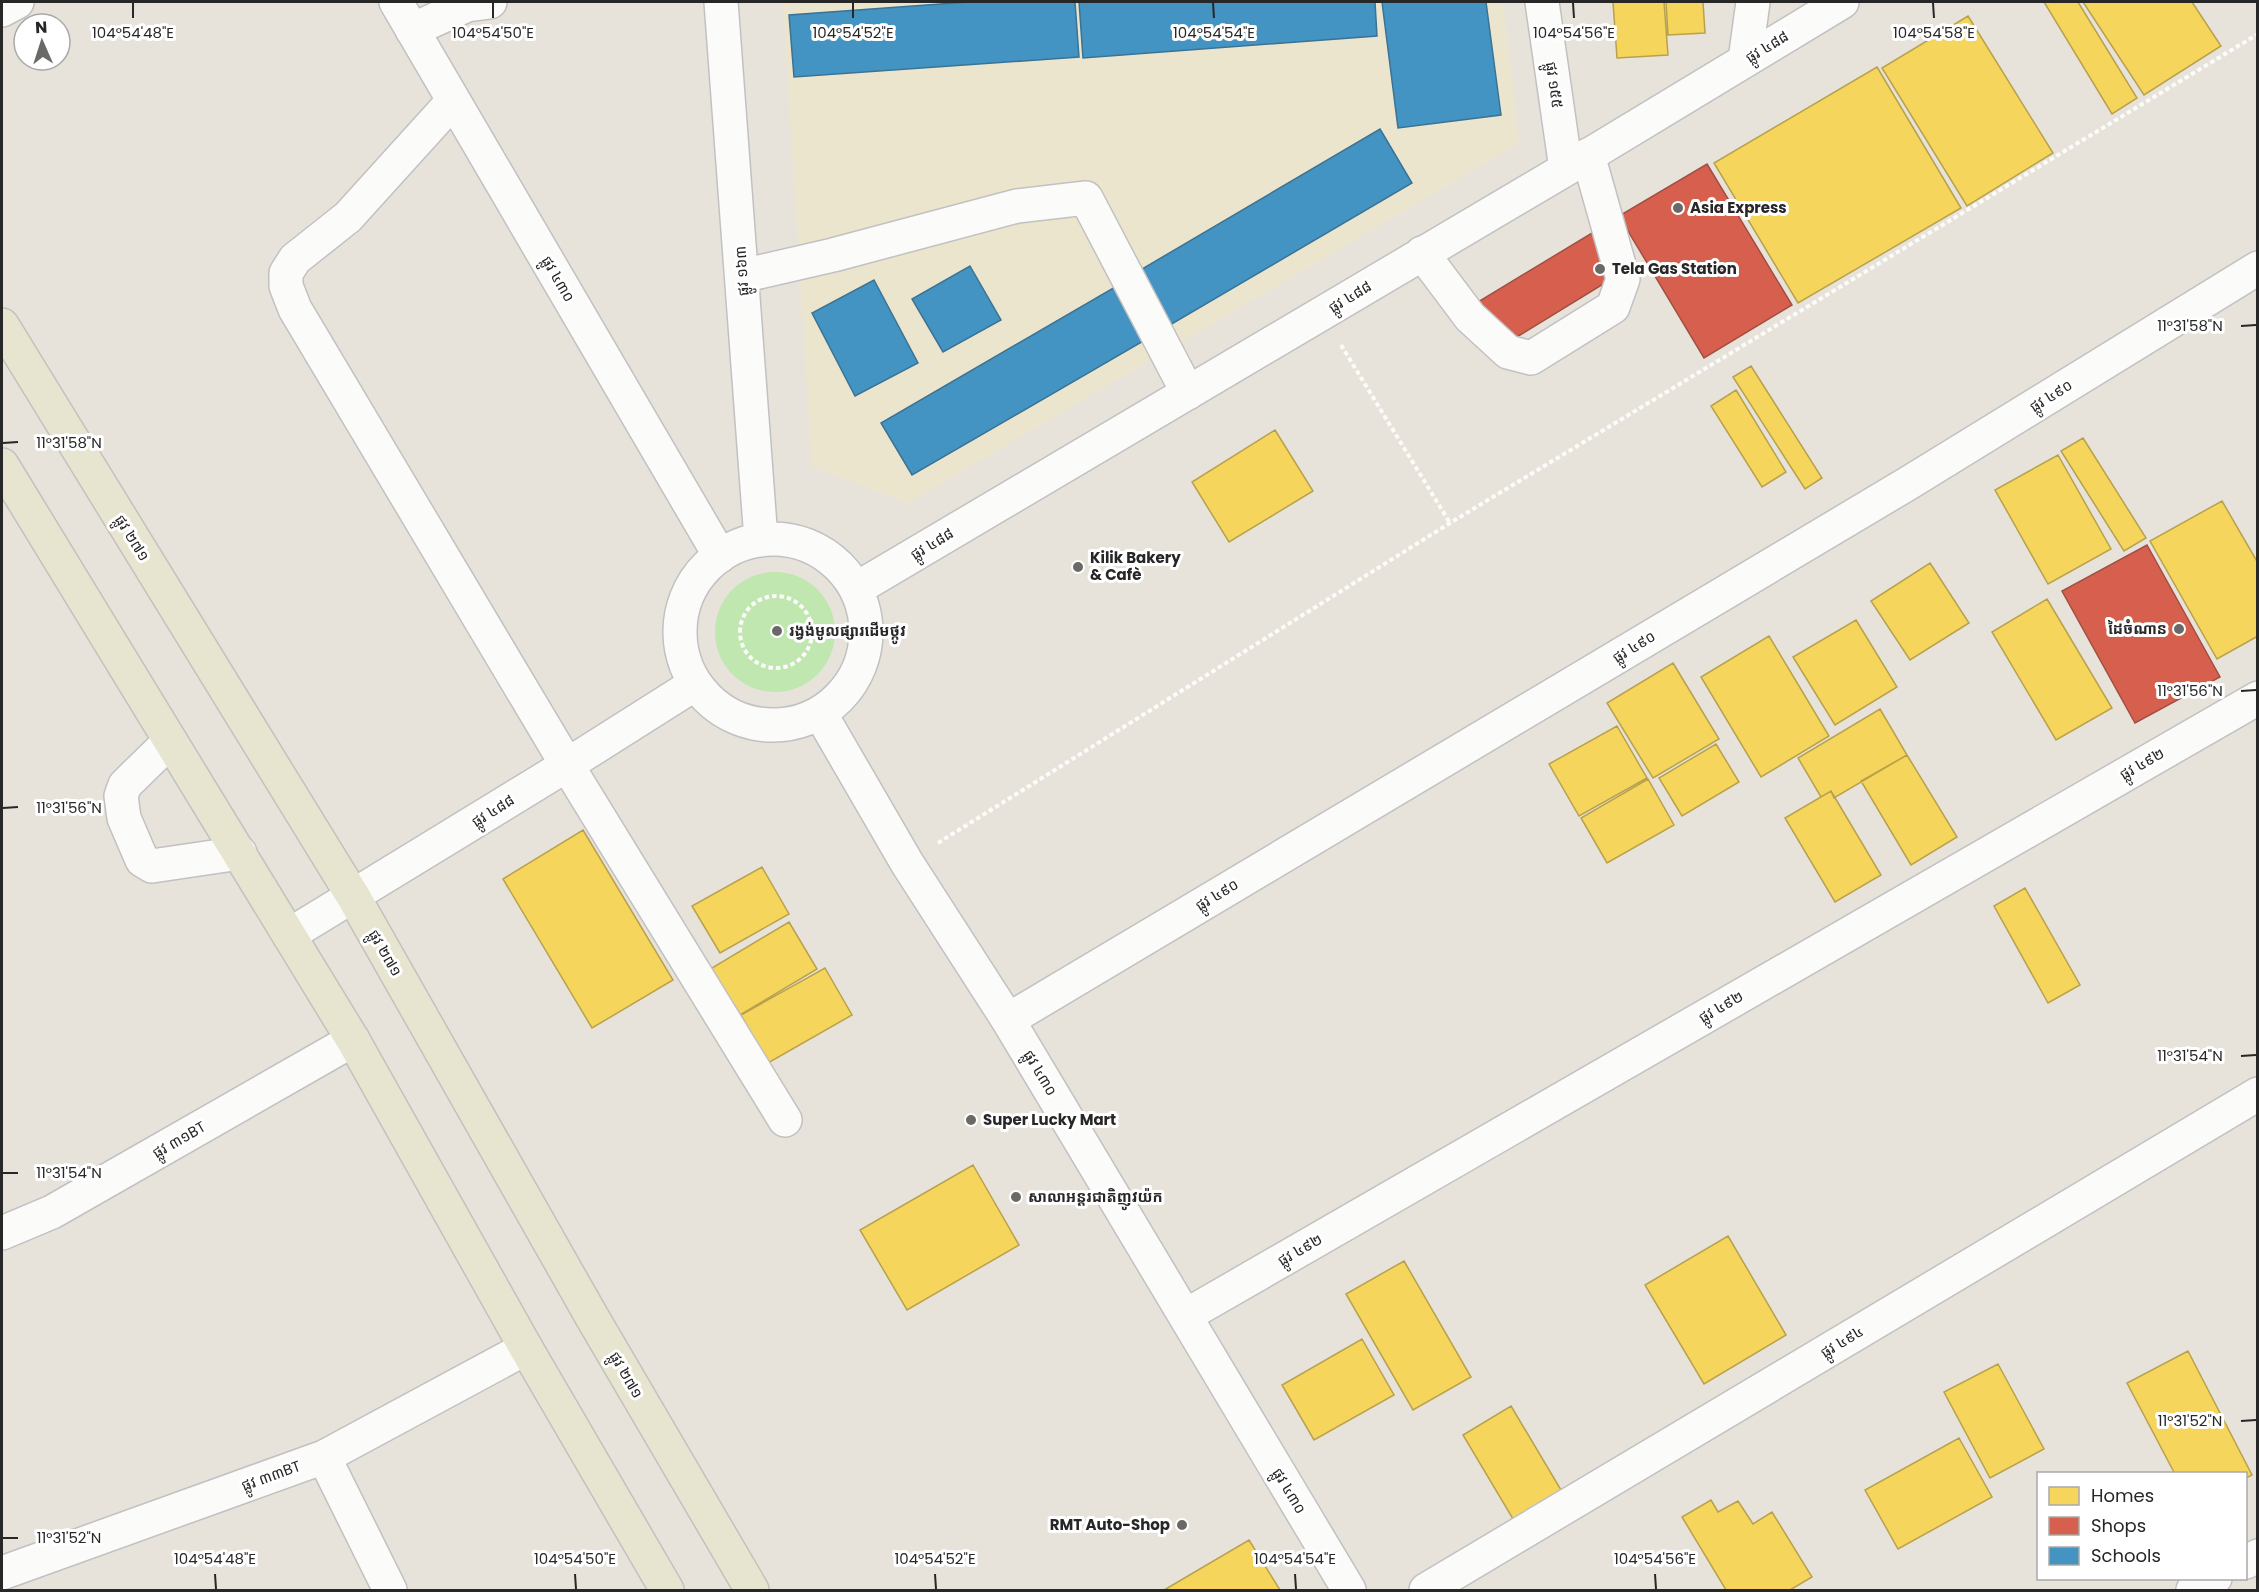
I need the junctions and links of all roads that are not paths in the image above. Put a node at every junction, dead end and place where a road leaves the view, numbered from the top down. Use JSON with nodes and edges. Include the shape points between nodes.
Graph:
{"nodes":[{"id":1,"x":17,"y":2,"type":"edge"},
{"id":2,"x":396,"y":2,"type":"edge"},
{"id":3,"x":490,"y":2,"type":"edge"},
{"id":4,"x":721,"y":2,"type":"edge"},
{"id":5,"x":1542,"y":2,"type":"edge"},
{"id":6,"x":1753,"y":2,"type":"edge"},
{"id":7,"x":1842,"y":2,"type":"edge"},
{"id":8,"x":2,"y":10,"type":"edge"},
{"id":9,"x":412,"y":30,"type":"junction"},
{"id":10,"x":1745,"y":60,"type":"junction"},
{"id":11,"x":453,"y":100,"type":"junction"},
{"id":12,"x":1577,"y":162,"type":"junction"},
{"id":13,"x":1422,"y":253,"type":"junction"},
{"id":14,"x":2258,"y":268,"type":"edge"},
{"id":15,"x":742,"y":276,"type":"junction"},
{"id":16,"x":2,"y":325,"type":"edge"},
{"id":17,"x":1188,"y":393,"type":"junction"},
{"id":18,"x":2,"y":465,"type":"edge"},
{"id":19,"x":761,"y":540,"type":"junction"},
{"id":20,"x":720,"y":556,"type":"junction"},
{"id":21,"x":856,"y":589,"type":"junction"},
{"id":22,"x":695,"y":684,"type":"junction"},
{"id":23,"x":2258,"y":698,"type":"edge"},
{"id":24,"x":820,"y":713,"type":"junction"},
{"id":25,"x":170,"y":741,"type":"junction"},
{"id":26,"x":567,"y":765,"type":"junction"},
{"id":27,"x":240,"y":853,"type":"junction"},
{"id":28,"x":353,"y":896,"type":"junction"},
{"id":29,"x":289,"y":935,"type":"junction"},
{"id":30,"x":1008,"y":1020,"type":"junction"},
{"id":31,"x":353,"y":1040,"type":"junction"},
{"id":32,"x":2258,"y":1094,"type":"edge"},
{"id":33,"x":784,"y":1120,"type":"dead end"},
{"id":34,"x":2,"y":1233,"type":"edge"},
{"id":35,"x":1185,"y":1316,"type":"junction"},
{"id":36,"x":526,"y":1348,"type":"junction"},
{"id":37,"x":324,"y":1457,"type":"junction"},
{"id":38,"x":2,"y":1573,"type":"edge"},
{"id":39,"x":2211,"y":1580,"type":"edge"},
{"id":40,"x":390,"y":1590,"type":"edge"},
{"id":41,"x":667,"y":1590,"type":"edge"},
{"id":42,"x":752,"y":1590,"type":"edge"},
{"id":43,"x":1349,"y":1590,"type":"edge"},
{"id":44,"x":1426,"y":1590,"type":"edge"},
{"id":45,"x":2193,"y":1590,"type":"edge"}],
"edges":[{"from":1,"to":8,"type":"street"},
{"from":2,"to":9,"type":"street","name":"ផ្លូវ ៤៣០"},
{"from":3,"to":9,"type":"street","via":[[467,4]]},
{"from":4,"to":15,"type":"street","name":"ផ្លូវ ១៦៣"},
{"from":5,"to":12,"type":"street","name":"ផ្លូវ ១៥៥"},
{"from":6,"to":10,"type":"street"},
{"from":7,"to":10,"type":"street","name":"ផ្លូវ ៤៨៨"},
{"from":9,"to":11,"type":"street","name":"ផ្លូវ ៤៣០"},
{"from":10,"to":12,"type":"street","name":"ផ្លូវ ៤៨៨"},
{"from":11,"to":20,"type":"street","name":"ផ្លូវ ៤៣០"},
{"from":11,"to":26,"type":"street","via":[[348,217],[295,259],[286,273],[286,286],[296,309]]},
{"from":12,"to":13,"type":"street","name":"ផ្លូវ ៤៨៨"},
{"from":12,"to":13,"type":"street","name":"ផ្លូវ ១៥៥","via":[[1623,279],[1613,307],[1531,358],[1508,352],[1470,317]]},
{"from":13,"to":17,"type":"street","name":"ផ្លូវ ៤៨៨"},
{"from":14,"to":30,"type":"street","name":"ផ្លូវ ៤៩០","via":[[1907,484]]},
{"from":15,"to":17,"type":"street","via":[[1017,206],[1086,198]]},
{"from":15,"to":19,"type":"street","name":"ផ្លូវ ១៦៣"},
{"from":16,"to":28,"type":"main road","name":"ផ្លូវ ២៧១"},
{"from":17,"to":21,"type":"street","name":"ផ្លូវ ៤៨៨"},
{"from":18,"to":25,"type":"main road"},
{"from":19,"to":20,"type":"street"},
{"from":19,"to":21,"type":"street","via":[[790,540],[816,549],[839,566]]},
{"from":20,"to":22,"type":"street","via":[[702,572],[681,615],[680,639]]},
{"from":21,"to":24,"type":"street","via":[[867,634],[863,658],[854,680]]},
{"from":22,"to":24,"type":"street","via":[[714,705],[738,719],[766,725],[785,724]]},
{"from":22,"to":26,"type":"street","name":"ផ្លូវ ៤៨៨"},
{"from":23,"to":35,"type":"street","name":"ផ្លូវ ៤៩២"},
{"from":24,"to":30,"type":"street","name":"ផ្លូវ ៤៣០","via":[[907,863]]},
{"from":25,"to":27,"type":"main road"},
{"from":25,"to":27,"type":"street","via":[[125,785],[121,796],[124,818],[142,860],[152,866]]},
{"from":26,"to":28,"type":"street","name":"ផ្លូវ ៤៨៨"},
{"from":26,"to":33,"type":"street"},
{"from":27,"to":29,"type":"main road"},
{"from":28,"to":29,"type":"street","name":"ផ្លូវ ៤៨៨"},
{"from":28,"to":42,"type":"main road","name":"ផ្លូវ ២៧១"},
{"from":29,"to":31,"type":"main road"},
{"from":30,"to":35,"type":"street","name":"ផ្លូវ ៤៣០"},
{"from":31,"to":34,"type":"street","name":"ផ្លូវ ៣១BT","via":[[52,1212]]},
{"from":31,"to":36,"type":"main road"},
{"from":32,"to":44,"type":"street","name":"ផ្លូវ ៤៩៤"},
{"from":35,"to":43,"type":"street","name":"ផ្លូវ ៤៣០"},
{"from":36,"to":37,"type":"street","name":"ផ្លូវ ៣៣BT"},
{"from":36,"to":41,"type":"main road"},
{"from":37,"to":38,"type":"street","name":"ផ្លូវ ៣៣BT"},
{"from":37,"to":40,"type":"street"},
{"from":39,"to":45,"type":"street"}]}
